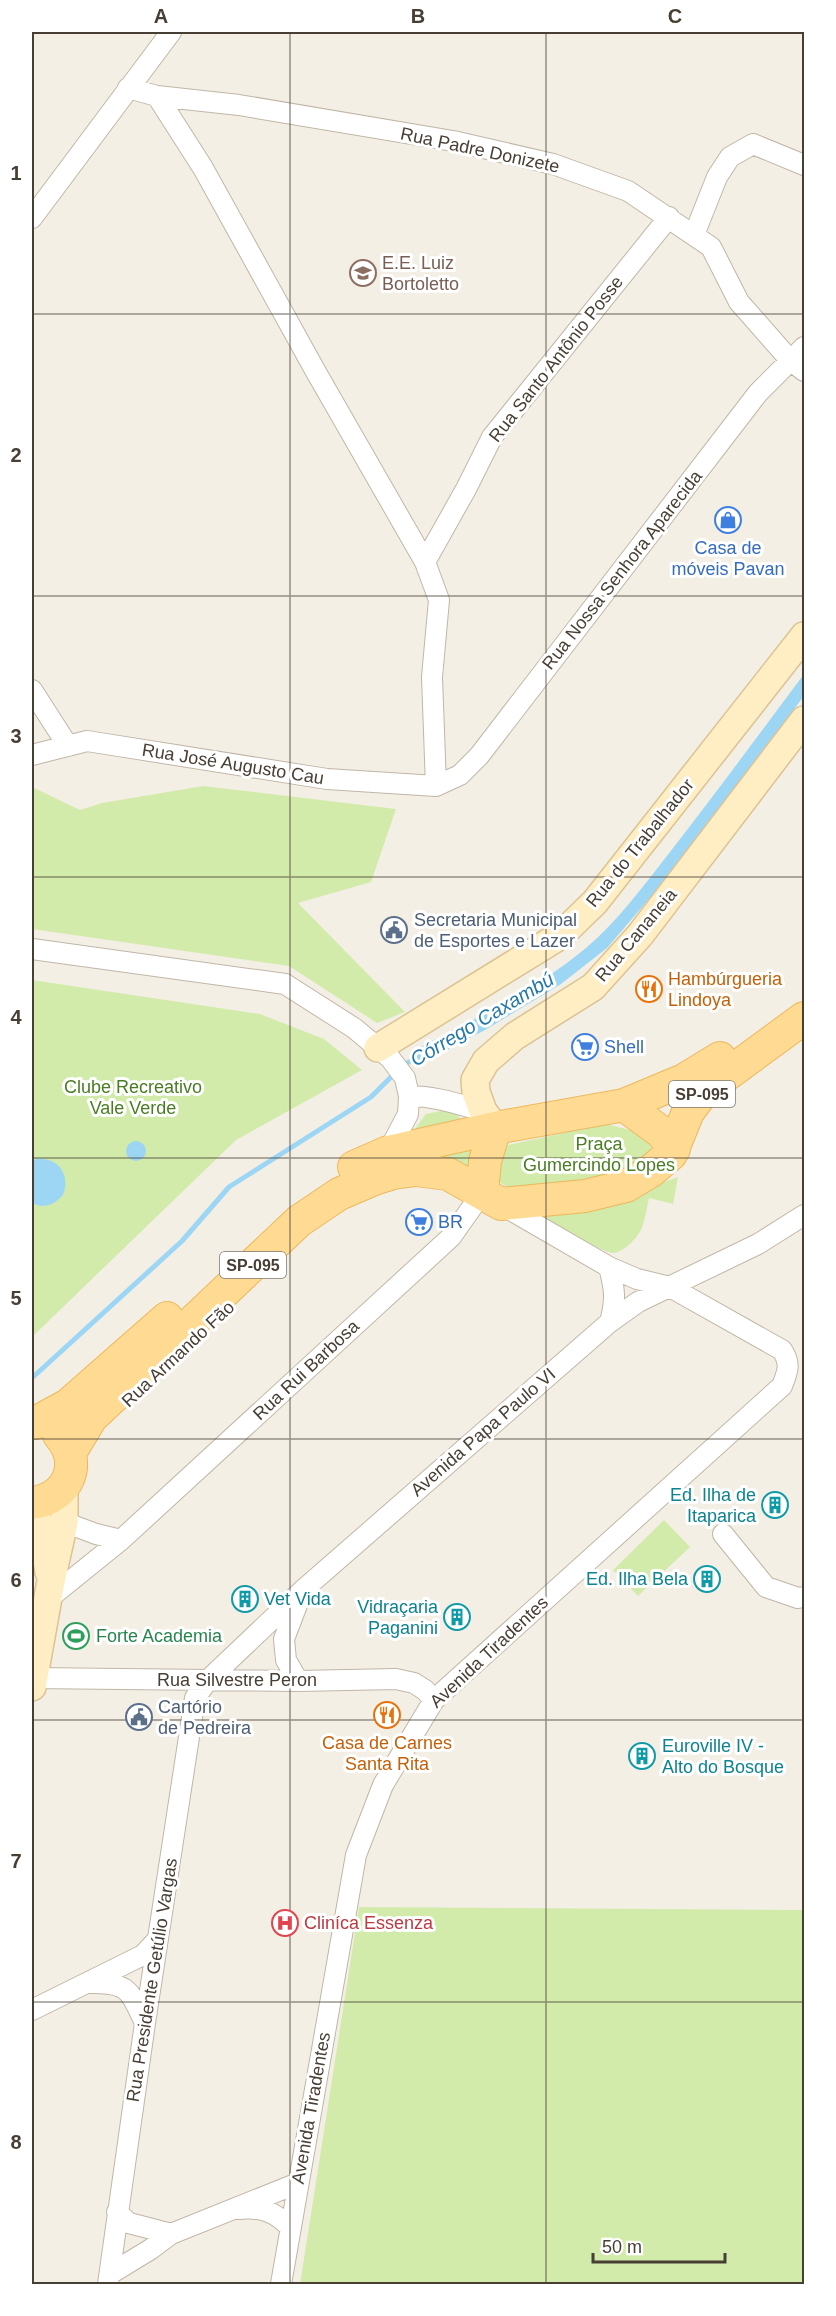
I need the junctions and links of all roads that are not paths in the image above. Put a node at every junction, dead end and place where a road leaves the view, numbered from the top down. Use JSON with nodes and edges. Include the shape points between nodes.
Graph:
{"nodes":[{"id":1,"x":171,"y":32,"type":"edge"},
{"id":2,"x":128,"y":88,"type":"junction"},
{"id":3,"x":157,"y":96,"type":"junction"},
{"id":4,"x":804,"y":165,"type":"edge"},
{"id":5,"x":669,"y":217,"type":"junction"},
{"id":6,"x":32,"y":218,"type":"edge"},
{"id":7,"x":694,"y":235,"type":"junction"},
{"id":8,"x":800,"y":360,"type":"edge"},
{"id":9,"x":424,"y":562,"type":"junction"},
{"id":10,"x":804,"y":636,"type":"edge"},
{"id":11,"x":32,"y":690,"type":"edge"},
{"id":12,"x":804,"y":720,"type":"edge"},
{"id":13,"x":68,"y":746,"type":"junction"},
{"id":14,"x":32,"y":755,"type":"edge"},
{"id":15,"x":436,"y":786,"type":"junction"},
{"id":16,"x":32,"y":949,"type":"edge"},
{"id":17,"x":804,"y":999,"type":"edge"},
{"id":18,"x":804,"y":1017,"type":"edge"},
{"id":19,"x":384,"y":1053,"type":"junction"},
{"id":20,"x":407,"y":1087,"type":"junction"},
{"id":21,"x":624,"y":1105,"type":"junction"},
{"id":22,"x":489,"y":1120,"type":"junction"},
{"id":23,"x":674,"y":1149,"type":"junction"},
{"id":24,"x":388,"y":1152,"type":"junction"},
{"id":25,"x":491,"y":1199,"type":"junction"},
{"id":26,"x":804,"y":1215,"type":"edge"},
{"id":27,"x":609,"y":1267,"type":"junction"},
{"id":28,"x":670,"y":1287,"type":"junction"},
{"id":29,"x":610,"y":1322,"type":"junction"},
{"id":30,"x":33,"y":1423,"type":"edge"},
{"id":31,"x":69,"y":1468,"type":"junction"},
{"id":32,"x":32,"y":1503,"type":"edge"},
{"id":33,"x":64,"y":1522,"type":"junction"},
{"id":34,"x":723,"y":1534,"type":"dead end"},
{"id":35,"x":121,"y":1540,"type":"junction"},
{"id":36,"x":304,"y":1589,"type":"junction"},
{"id":37,"x":49,"y":1590,"type":"junction"},
{"id":38,"x":804,"y":1597,"type":"edge"},
{"id":39,"x":208,"y":1680,"type":"junction"},
{"id":40,"x":32,"y":1681,"type":"edge"},
{"id":41,"x":298,"y":1681,"type":"junction"},
{"id":42,"x":434,"y":1700,"type":"junction"},
{"id":43,"x":158,"y":1939,"type":"junction"},
{"id":44,"x":88,"y":1983,"type":"junction"},
{"id":45,"x":34,"y":2008,"type":"edge"},
{"id":46,"x":145,"y":2023,"type":"junction"},
{"id":47,"x":298,"y":2183,"type":"junction"},
{"id":48,"x":229,"y":2209,"type":"junction"},
{"id":49,"x":117,"y":2212,"type":"junction"},
{"id":50,"x":291,"y":2228,"type":"junction"},
{"id":51,"x":171,"y":2234,"type":"junction"},
{"id":52,"x":109,"y":2279,"type":"edge"},
{"id":53,"x":281,"y":2284,"type":"edge"}],
"edges":[{"from":1,"to":2,"type":"street"},
{"from":2,"to":3,"type":"street","name":"Rua Padre Donizete"},
{"from":2,"to":6,"type":"street"},
{"from":3,"to":5,"type":"street","name":"Rua Padre Donizete","via":[[239,105],[453,141],[553,164],[628,191]]},
{"from":3,"to":9,"type":"street","via":[[203,168]]},
{"from":4,"to":7,"type":"street","via":[[753,144],[730,157],[717,177]]},
{"from":5,"to":7,"type":"street","name":"Rua Padre Donizete"},
{"from":5,"to":9,"type":"street","name":"Rua Santo Antônio Posse","via":[[492,437]]},
{"from":7,"to":8,"type":"street","name":"Rua Padre Donizete","via":[[711,247],[739,302]]},
{"from":8,"to":15,"type":"street","name":"Rua Nossa Senhora Aparecida","via":[[758,393],[478,756],[460,775]]},
{"from":9,"to":15,"type":"street","via":[[439,600],[432,677]]},
{"from":10,"to":19,"type":"street","name":"Rua do Trabalhador","via":[[595,902],[561,935]]},
{"from":11,"to":13,"type":"street"},
{"from":12,"to":22,"type":"street","name":"Rua Cananeia","via":[[640,936],[593,987],[515,1036],[486,1061],[476,1080],[476,1092]]},
{"from":13,"to":14,"type":"street","name":"Rua José Augusto Cau"},
{"from":13,"to":15,"type":"street","name":"Rua José Augusto Cau","via":[[87,741],[327,779]]},
{"from":16,"to":19,"type":"street","via":[[285,984],[354,1028]]},
{"from":17,"to":21,"type":"main road","number":"SP-095","via":[[684,1080]]},
{"from":18,"to":23,"type":"main road","number":"SP-095","via":[[703,1092],[688,1112]]},
{"from":19,"to":20,"type":"street"},
{"from":20,"to":22,"type":"street","via":[[424,1096],[450,1101]]},
{"from":20,"to":24,"type":"street","via":[[408,1114]]},
{"from":21,"to":22,"type":"main road","number":"SP-095"},
{"from":21,"to":23,"type":"main road","via":[[661,1132]]},
{"from":22,"to":24,"type":"main road","number":"SP-095"},
{"from":22,"to":25,"type":"main road","via":[[485,1161]]},
{"from":23,"to":25,"type":"main road","number":"SP-095","via":[[651,1171],[626,1186],[585,1196]]},
{"from":24,"to":30,"type":"main road","number":"SP-095","via":[[329,1180],[288,1211],[68,1405]]},
{"from":25,"to":27,"type":"street"},
{"from":25,"to":31,"type":"main road","number":"SP-095","via":[[448,1174],[416,1170],[393,1173],[339,1194],[299,1221],[91,1418]]},
{"from":25,"to":35,"type":"street","name":"Rua Rui Barbosa"},
{"from":26,"to":28,"type":"street","name":"Avenida Papa Paulo VI","via":[[758,1244]]},
{"from":27,"to":28,"type":"street"},
{"from":27,"to":29,"type":"street","via":[[615,1289]]},
{"from":28,"to":29,"type":"street","name":"Avenida Papa Paulo VI","via":[[638,1302]]},
{"from":28,"to":42,"type":"street","name":"Avenida Tiradentes","via":[[782,1350],[788,1360],[782,1386]]},
{"from":29,"to":36,"type":"street","name":"Avenida Papa Paulo VI"},
{"from":30,"to":31,"type":"main road","number":"SP-095","via":[[47,1426],[65,1442]]},
{"from":31,"to":32,"type":"main road","number":"SP-095","via":[[56,1495]]},
{"from":31,"to":33,"type":"street"},
{"from":32,"to":37,"type":"street","via":[[44,1543]]},
{"from":33,"to":35,"type":"street"},
{"from":33,"to":37,"type":"street"},
{"from":34,"to":38,"type":"street","via":[[766,1587]]},
{"from":35,"to":37,"type":"street","name":"Rua Rui Barbosa"},
{"from":36,"to":39,"type":"street","name":"Avenida Papa Paulo VI"},
{"from":36,"to":41,"type":"street","name":"Avenida Papa Paulo VI","via":[[284,1639],[286,1660]]},
{"from":37,"to":40,"type":"street"},
{"from":39,"to":40,"type":"street","name":"Rua Silvestre Peron"},
{"from":39,"to":41,"type":"street","name":"Rua Silvestre Peron"},
{"from":39,"to":43,"type":"street","name":"Rua Presidente Getúlio Vargas","via":[[195,1698]]},
{"from":41,"to":42,"type":"street","name":"Rua Silvestre Peron","via":[[396,1679],[414,1683]]},
{"from":42,"to":47,"type":"street","name":"Avenida Tiradentes","via":[[383,1785],[356,1855]]},
{"from":43,"to":44,"type":"street","via":[[143,1954]]},
{"from":43,"to":46,"type":"street","name":"Rua Presidente Getúlio Vargas"},
{"from":44,"to":45,"type":"street"},
{"from":44,"to":46,"type":"street","via":[[111,1983],[129,1991]]},
{"from":46,"to":49,"type":"street","name":"Rua Presidente Getúlio Vargas"},
{"from":47,"to":48,"type":"street"},
{"from":47,"to":50,"type":"street","name":"Avenida Tiradentes"},
{"from":48,"to":50,"type":"street","via":[[255,2208],[278,2215]]},
{"from":48,"to":51,"type":"street"},
{"from":49,"to":51,"type":"street","via":[[129,2223]]},
{"from":49,"to":52,"type":"street","name":"Rua Presidente Getúlio Vargas"},
{"from":50,"to":53,"type":"street","name":"Avenida Tiradentes"},
{"from":51,"to":52,"type":"street"}]}
